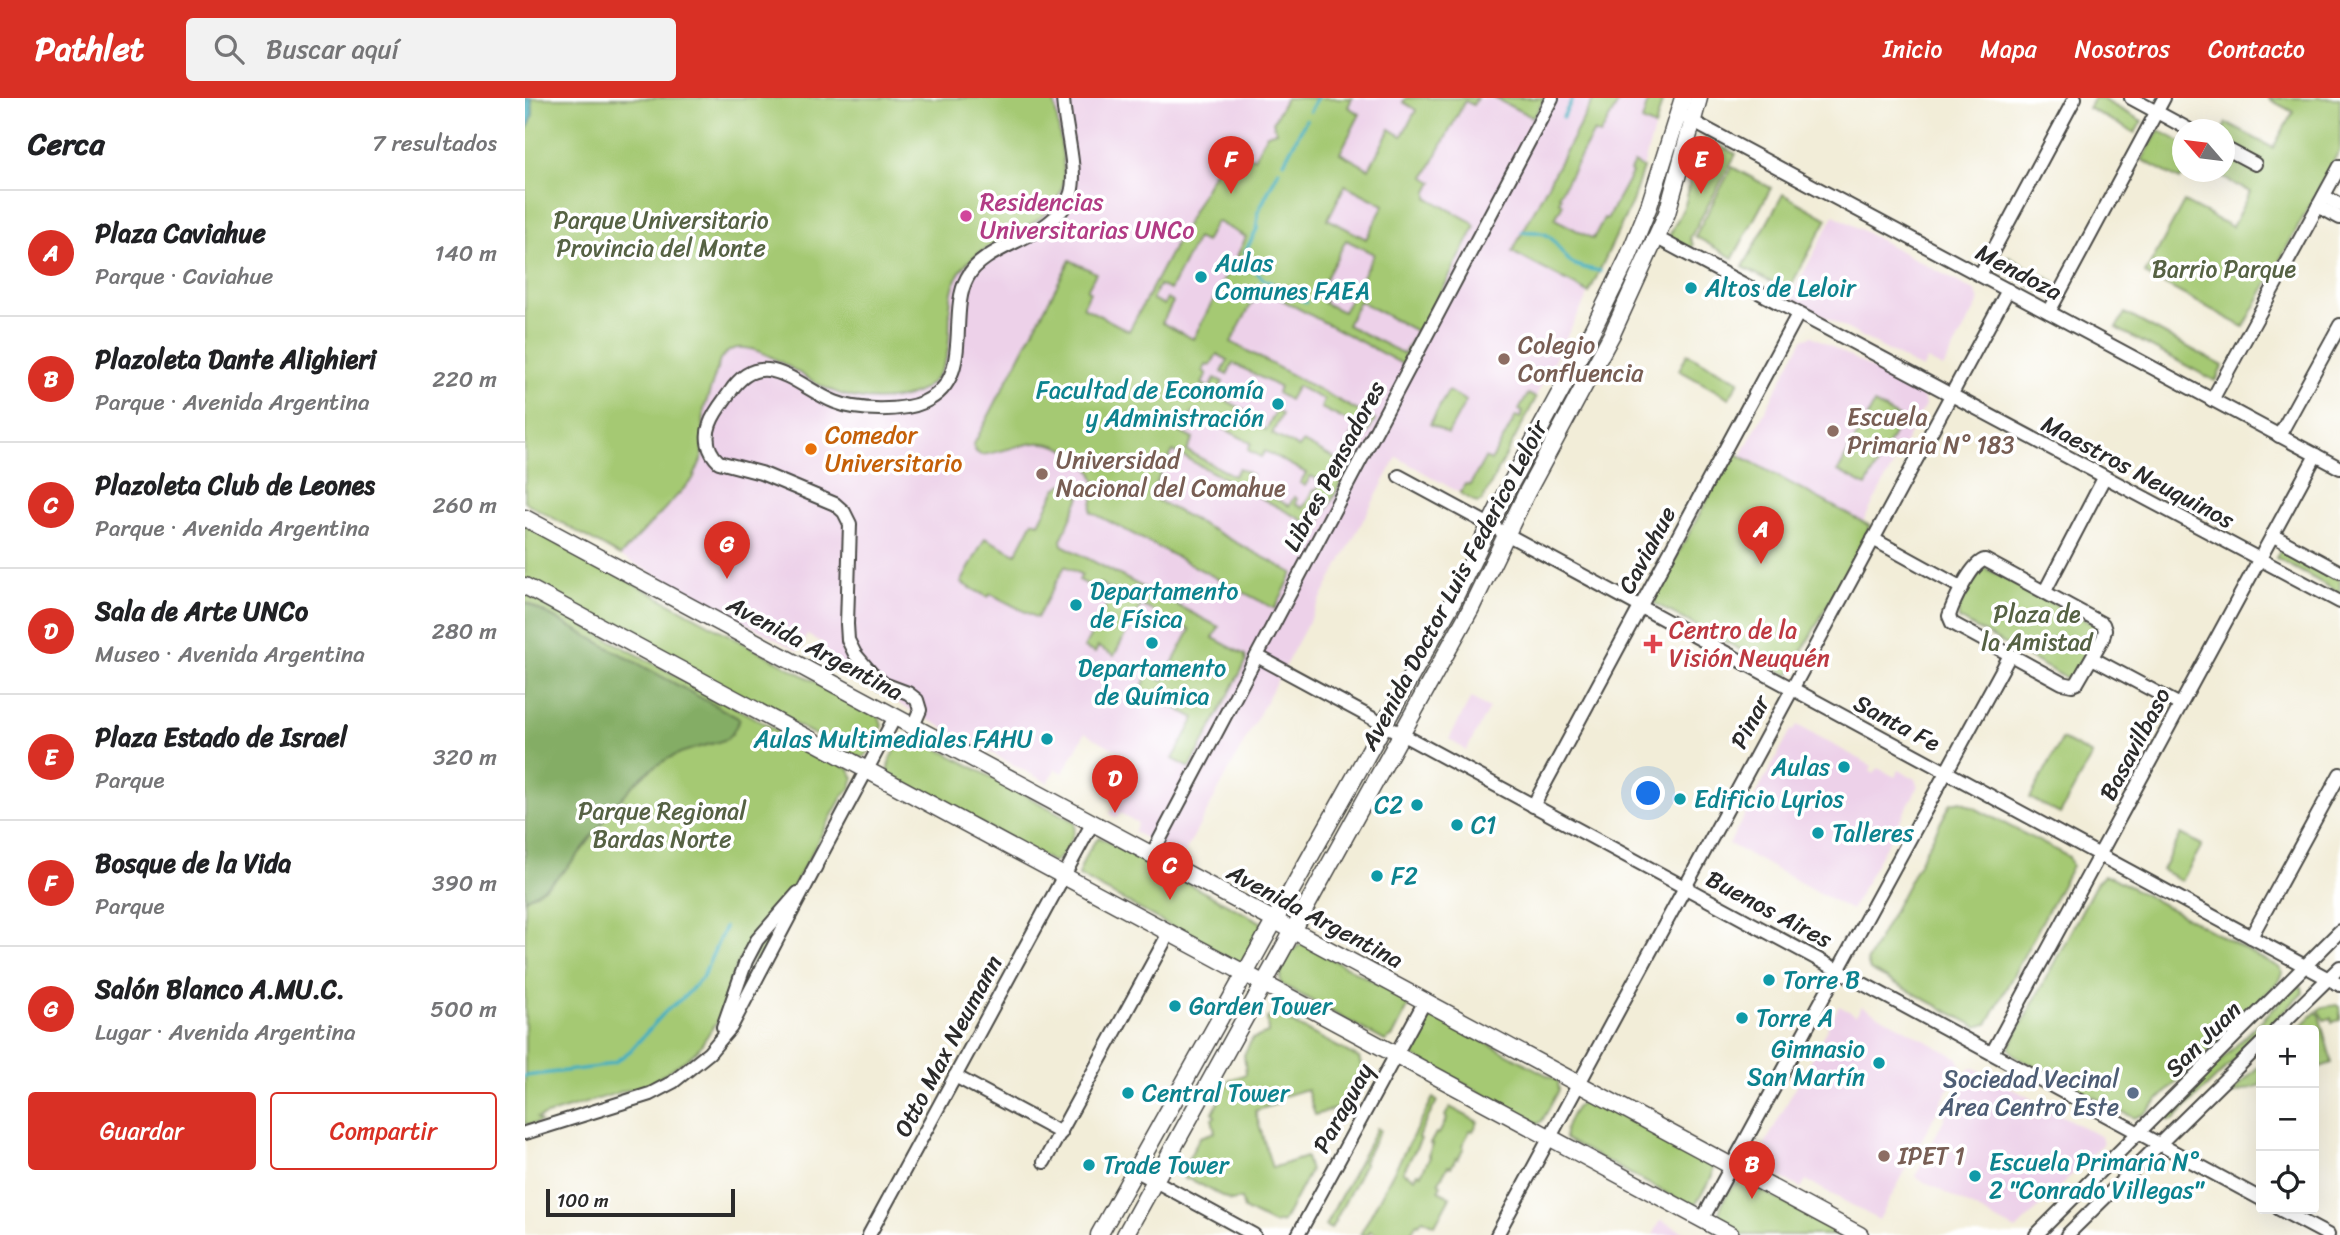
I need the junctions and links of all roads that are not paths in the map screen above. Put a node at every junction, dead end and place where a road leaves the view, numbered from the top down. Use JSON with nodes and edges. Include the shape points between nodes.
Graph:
{"nodes":[{"id":1,"x":1063,"y":98,"type":"edge"},
{"id":2,"x":1552,"y":98,"type":"edge"},
{"id":3,"x":1699,"y":98,"type":"edge"},
{"id":4,"x":2075,"y":98,"type":"edge"},
{"id":5,"x":2131,"y":98,"type":"edge"},
{"id":6,"x":2164,"y":98,"type":"edge"},
{"id":7,"x":1684,"y":111,"type":"edge"},
{"id":8,"x":2157,"y":112,"type":"junction"},
{"id":9,"x":2172,"y":120,"type":"edge"},
{"id":10,"x":2235,"y":154,"type":"edge"},
{"id":11,"x":2255,"y":164,"type":"dead end"},
{"id":12,"x":2340,"y":166,"type":"edge"},
{"id":13,"x":2321,"y":201,"type":"junction"},
{"id":14,"x":2340,"y":205,"type":"edge"},
{"id":15,"x":2340,"y":218,"type":"edge"},
{"id":16,"x":1657,"y":238,"type":"junction"},
{"id":17,"x":1980,"y":275,"type":"junction"},
{"id":18,"x":2008,"y":290,"type":"junction"},
{"id":19,"x":2049,"y":312,"type":"junction"},
{"id":20,"x":1798,"y":314,"type":"junction"},
{"id":21,"x":2340,"y":325,"type":"edge"},
{"id":22,"x":1950,"y":396,"type":"junction"},
{"id":23,"x":2212,"y":400,"type":"junction"},
{"id":24,"x":2279,"y":436,"type":"junction"},
{"id":25,"x":2316,"y":455,"type":"junction"},
{"id":26,"x":2340,"y":468,"type":"edge"},
{"id":27,"x":1399,"y":476,"type":"dead end"},
{"id":28,"x":2104,"y":478,"type":"junction"},
{"id":29,"x":525,"y":518,"type":"edge"},
{"id":30,"x":1489,"y":527,"type":"junction"},
{"id":31,"x":2272,"y":535,"type":"junction"},
{"id":32,"x":1506,"y":536,"type":"junction"},
{"id":33,"x":1873,"y":539,"type":"junction"},
{"id":34,"x":2260,"y":558,"type":"junction"},
{"id":35,"x":2340,"y":572,"type":"edge"},
{"id":36,"x":525,"y":586,"type":"edge"},
{"id":37,"x":1962,"y":588,"type":"junction"},
{"id":38,"x":2045,"y":591,"type":"junction"},
{"id":39,"x":2340,"y":602,"type":"edge"},
{"id":40,"x":1640,"y":608,"type":"junction"},
{"id":41,"x":2010,"y":655,"type":"junction"},
{"id":42,"x":1257,"y":656,"type":"junction"},
{"id":43,"x":2092,"y":658,"type":"junction"},
{"id":44,"x":1791,"y":690,"type":"junction"},
{"id":45,"x":2180,"y":705,"type":"junction"},
{"id":46,"x":895,"y":717,"type":"junction"},
{"id":47,"x":913,"y":726,"type":"junction"},
{"id":48,"x":1383,"y":726,"type":"junction"},
{"id":49,"x":1401,"y":736,"type":"junction"},
{"id":50,"x":867,"y":770,"type":"junction"},
{"id":51,"x":1946,"y":773,"type":"junction"},
{"id":52,"x":2340,"y":774,"type":"edge"},
{"id":53,"x":1533,"y":806,"type":"junction"},
{"id":54,"x":1093,"y":822,"type":"junction"},
{"id":55,"x":1152,"y":855,"type":"junction"},
{"id":56,"x":2098,"y":856,"type":"junction"},
{"id":57,"x":816,"y":866,"type":"junction"},
{"id":58,"x":1063,"y":876,"type":"junction"},
{"id":59,"x":1684,"y":888,"type":"junction"},
{"id":60,"x":1275,"y":920,"type":"junction"},
{"id":61,"x":1294,"y":931,"type":"junction"},
{"id":62,"x":2340,"y":931,"type":"edge"},
{"id":63,"x":1169,"y":933,"type":"junction"},
{"id":64,"x":2251,"y":937,"type":"junction"},
{"id":65,"x":2305,"y":966,"type":"junction"},
{"id":66,"x":2340,"y":967,"type":"edge"},
{"id":67,"x":1838,"y":970,"type":"junction"},
{"id":68,"x":1245,"y":974,"type":"junction"},
{"id":69,"x":2334,"y":982,"type":"edge"},
{"id":70,"x":1264,"y":984,"type":"junction"},
{"id":71,"x":1425,"y":1001,"type":"junction"},
{"id":72,"x":2282,"y":1025,"type":"edge"},
{"id":73,"x":2256,"y":1049,"type":"edge"},
{"id":74,"x":1991,"y":1053,"type":"junction"},
{"id":75,"x":1395,"y":1056,"type":"junction"},
{"id":76,"x":702,"y":1060,"type":"junction"},
{"id":77,"x":955,"y":1076,"type":"junction"},
{"id":78,"x":1579,"y":1083,"type":"junction"},
{"id":79,"x":525,"y":1133,"type":"edge"},
{"id":80,"x":1061,"y":1133,"type":"junction"},
{"id":81,"x":2140,"y":1133,"type":"junction"},
{"id":82,"x":1549,"y":1138,"type":"junction"},
{"id":83,"x":2160,"y":1144,"type":"junction"},
{"id":84,"x":1044,"y":1162,"type":"dead end"},
{"id":85,"x":1731,"y":1166,"type":"junction"},
{"id":86,"x":1135,"y":1170,"type":"junction"},
{"id":87,"x":1155,"y":1181,"type":"junction"},
{"id":88,"x":2256,"y":1196,"type":"edge"},
{"id":89,"x":2288,"y":1214,"type":"edge"},
{"id":90,"x":1702,"y":1220,"type":"junction"},
{"id":91,"x":869,"y":1235,"type":"edge"},
{"id":92,"x":1099,"y":1235,"type":"edge"},
{"id":93,"x":1125,"y":1235,"type":"edge"},
{"id":94,"x":1254,"y":1235,"type":"edge"},
{"id":95,"x":1298,"y":1235,"type":"edge"},
{"id":96,"x":1497,"y":1235,"type":"edge"},
{"id":97,"x":1731,"y":1235,"type":"edge"},
{"id":98,"x":1860,"y":1235,"type":"edge"},
{"id":99,"x":2036,"y":1235,"type":"edge"},
{"id":100,"x":2067,"y":1235,"type":"edge"},
{"id":101,"x":2328,"y":1235,"type":"edge"}],
"edges":[{"from":1,"to":47,"type":"street","via":[[1073,174],[1067,202],[1047,224],[980,263],[968,276],[954,365],[940,391],[913,406],[856,407],[834,402],[780,372],[758,370],[738,381],[709,427],[709,448],[719,462],[761,473],[844,512],[850,532],[848,640],[872,674],[917,699],[920,710]]},
{"from":2,"to":42,"type":"street","name":"Libres Pensadores"},
{"from":3,"to":7,"type":"main road","name":"Avenida Doctor Luis Federico Leloir"},
{"from":4,"to":17,"type":"street"},
{"from":5,"to":8,"type":"street"},
{"from":6,"to":8,"type":"street"},
{"from":7,"to":16,"type":"main road","name":"Avenida Doctor Luis Federico Leloir","via":[[1673,196]]},
{"from":7,"to":17,"type":"street","name":"Mendoza"},
{"from":7,"to":30,"type":"main road","name":"Avenida Doctor Luis Federico Leloir","via":[[1627,260]]},
{"from":8,"to":9,"type":"street"},
{"from":8,"to":19,"type":"street"},
{"from":10,"to":11,"type":"street"},
{"from":12,"to":13,"type":"street"},
{"from":13,"to":14,"type":"street"},
{"from":13,"to":15,"type":"street"},
{"from":13,"to":23,"type":"street"},
{"from":16,"to":20,"type":"street","name":"Maestros Neuquinos"},
{"from":16,"to":32,"type":"main road","name":"Avenida Doctor Luis Federico Leloir"},
{"from":17,"to":18,"type":"street","name":"Mendoza"},
{"from":18,"to":19,"type":"street","name":"Mendoza"},
{"from":18,"to":22,"type":"street","name":"Pinar"},
{"from":19,"to":23,"type":"street","name":"Mendoza"},
{"from":20,"to":22,"type":"street","name":"Maestros Neuquinos"},
{"from":20,"to":40,"type":"street","name":"Caviahue"},
{"from":21,"to":24,"type":"street"},
{"from":22,"to":28,"type":"street","name":"Maestros Neuquinos"},
{"from":22,"to":33,"type":"street","name":"Pinar"},
{"from":23,"to":24,"type":"street","name":"Mendoza"},
{"from":24,"to":25,"type":"street","name":"Mendoza"},
{"from":25,"to":26,"type":"street","name":"Mendoza"},
{"from":25,"to":31,"type":"street","name":"Basavilbaso"},
{"from":27,"to":30,"type":"street","name":"Santa Fe"},
{"from":28,"to":34,"type":"street","name":"Maestros Neuquinos"},
{"from":28,"to":38,"type":"street"},
{"from":29,"to":46,"type":"main road","name":"Avenida Argentina"},
{"from":30,"to":32,"type":"street","name":"Santa Fe"},
{"from":30,"to":48,"type":"main road","name":"Avenida Doctor Luis Federico Leloir"},
{"from":31,"to":34,"type":"street","name":"Basavilbaso"},
{"from":31,"to":35,"type":"street"},
{"from":32,"to":40,"type":"street","name":"Santa Fe"},
{"from":32,"to":49,"type":"main road","name":"Avenida Doctor Luis Federico Leloir"},
{"from":33,"to":37,"type":"street"},
{"from":33,"to":44,"type":"street","name":"Pinar"},
{"from":34,"to":39,"type":"street","name":"Maestros Neuquinos"},
{"from":34,"to":45,"type":"street","name":"Basavilbaso"},
{"from":36,"to":50,"type":"main road"},
{"from":37,"to":38,"type":"street","via":[[1975,564],[1985,560]]},
{"from":37,"to":41,"type":"street","via":[[1950,620]]},
{"from":38,"to":43,"type":"street","via":[[2103,624],[2105,634]]},
{"from":40,"to":44,"type":"street","name":"Santa Fe"},
{"from":40,"to":53,"type":"street","name":"Caviahue"},
{"from":41,"to":43,"type":"street","via":[[2072,685],[2080,681]]},
{"from":41,"to":51,"type":"street"},
{"from":42,"to":48,"type":"street","name":"Buenos Aires"},
{"from":42,"to":55,"type":"street","name":"Libres Pensadores"},
{"from":43,"to":45,"type":"street"},
{"from":44,"to":51,"type":"street","name":"Santa Fe"},
{"from":44,"to":59,"type":"street","name":"Pinar"},
{"from":45,"to":56,"type":"street","name":"Basavilbaso"},
{"from":46,"to":47,"type":"main road","name":"Avenida Argentina"},
{"from":46,"to":50,"type":"street"},
{"from":47,"to":54,"type":"main road","name":"Avenida Argentina"},
{"from":48,"to":49,"type":"street","name":"Buenos Aires"},
{"from":48,"to":60,"type":"main road","name":"Avenida Doctor Luis Federico Leloir"},
{"from":49,"to":53,"type":"street","name":"Buenos Aires"},
{"from":49,"to":61,"type":"main road","name":"Avenida Doctor Luis Federico Leloir"},
{"from":50,"to":57,"type":"street"},
{"from":50,"to":58,"type":"main road"},
{"from":51,"to":56,"type":"street","name":"Santa Fe"},
{"from":51,"to":67,"type":"street"},
{"from":52,"to":64,"type":"street"},
{"from":53,"to":59,"type":"street","name":"Buenos Aires"},
{"from":54,"to":55,"type":"main road","name":"Avenida Argentina"},
{"from":54,"to":58,"type":"street","name":"Otto Max Neumann"},
{"from":55,"to":60,"type":"main road","name":"Avenida Argentina"},
{"from":56,"to":64,"type":"street","name":"Santa Fe"},
{"from":56,"to":74,"type":"street","name":"Basavilbaso"},
{"from":57,"to":76,"type":"street","via":[[731,1027]]},
{"from":57,"to":76,"type":"street","via":[[757,940],[725,1022]]},
{"from":58,"to":63,"type":"main road"},
{"from":58,"to":77,"type":"street","name":"Otto Max Neumann"},
{"from":59,"to":67,"type":"street","name":"Buenos Aires"},
{"from":59,"to":78,"type":"street","name":"Pinar"},
{"from":60,"to":61,"type":"main road","name":"Avenida Argentina"},
{"from":60,"to":68,"type":"main road","name":"Avenida Doctor Luis Federico Leloir"},
{"from":61,"to":70,"type":"main road","name":"Avenida Doctor Luis Federico Leloir"},
{"from":61,"to":71,"type":"main road","name":"Avenida Argentina"},
{"from":62,"to":65,"type":"street","name":"San Juan"},
{"from":63,"to":68,"type":"main road"},
{"from":63,"to":80,"type":"street"},
{"from":64,"to":65,"type":"street","name":"Santa Fe"},
{"from":65,"to":69,"type":"street","name":"Santa Fe"},
{"from":65,"to":81,"type":"street","name":"San Juan"},
{"from":66,"to":69,"type":"street","name":"San Juan"},
{"from":67,"to":74,"type":"street","name":"Buenos Aires"},
{"from":67,"to":85,"type":"street"},
{"from":68,"to":70,"type":"main road"},
{"from":68,"to":86,"type":"main road","name":"Avenida Doctor Luis Federico Leloir"},
{"from":69,"to":72,"type":"street","name":"San Juan"},
{"from":70,"to":75,"type":"main road"},
{"from":70,"to":87,"type":"main road","name":"Avenida Doctor Luis Federico Leloir"},
{"from":71,"to":75,"type":"street","name":"Paraguay"},
{"from":71,"to":78,"type":"main road","name":"Avenida Argentina"},
{"from":73,"to":83,"type":"street","name":"San Juan"},
{"from":74,"to":81,"type":"street","name":"Buenos Aires"},
{"from":75,"to":82,"type":"main road"},
{"from":75,"to":95,"type":"street","name":"Paraguay"},
{"from":76,"to":79,"type":"street","via":[[643,1097]]},
{"from":77,"to":80,"type":"street"},
{"from":77,"to":91,"type":"street","name":"Otto Max Neumann"},
{"from":78,"to":82,"type":"street","name":"Pinar"},
{"from":78,"to":85,"type":"main road","name":"Avenida Argentina"},
{"from":80,"to":84,"type":"street"},
{"from":81,"to":83,"type":"street","name":"Buenos Aires"},
{"from":81,"to":99,"type":"street","name":"San Juan"},
{"from":82,"to":90,"type":"main road"},
{"from":82,"to":96,"type":"street","name":"Pinar"},
{"from":83,"to":88,"type":"street","name":"Buenos Aires"},
{"from":83,"to":100,"type":"street","name":"San Juan"},
{"from":85,"to":90,"type":"street"},
{"from":85,"to":98,"type":"main road","name":"Avenida Argentina"},
{"from":86,"to":87,"type":"street"},
{"from":86,"to":92,"type":"main road","name":"Avenida Doctor Luis Federico Leloir"},
{"from":87,"to":93,"type":"main road","name":"Avenida Doctor Luis Federico Leloir"},
{"from":87,"to":94,"type":"street"},
{"from":89,"to":101,"type":"street"},
{"from":90,"to":97,"type":"main road"}]}
